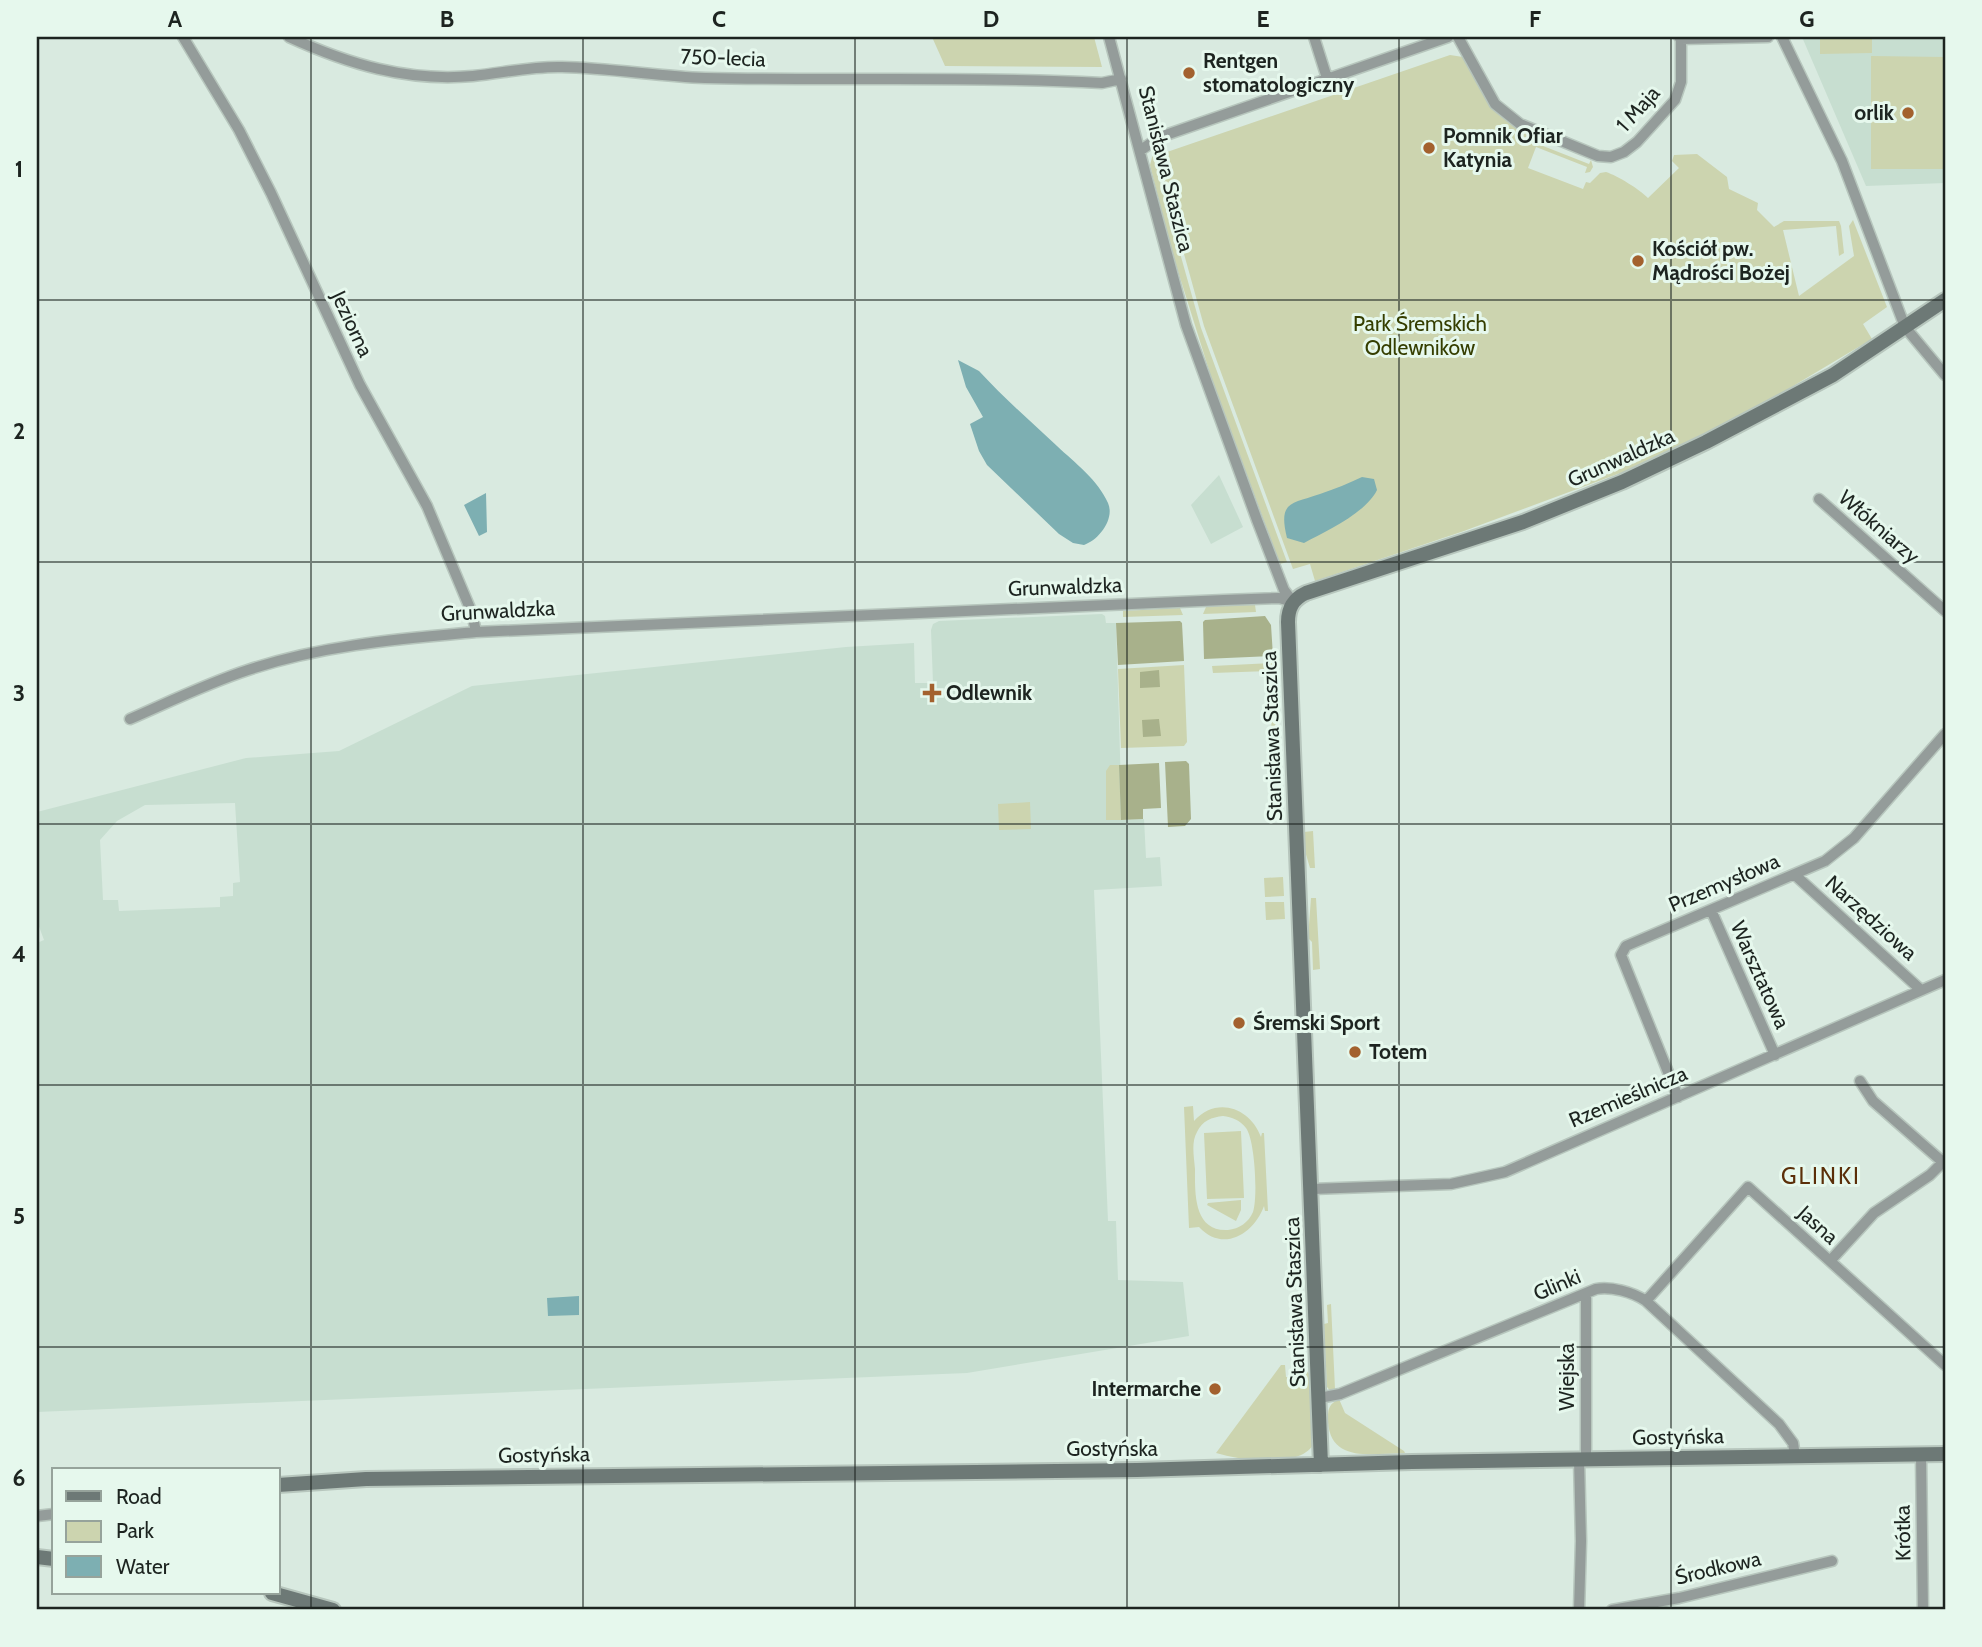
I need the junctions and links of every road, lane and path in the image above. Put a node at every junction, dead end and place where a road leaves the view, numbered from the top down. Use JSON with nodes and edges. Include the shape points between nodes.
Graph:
{"nodes":[{"id":1,"x":183,"y":37,"type":"edge"},
{"id":2,"x":289,"y":37,"type":"edge"},
{"id":3,"x":1109,"y":37,"type":"edge"},
{"id":4,"x":1314,"y":37,"type":"edge"},
{"id":5,"x":1448,"y":37,"type":"edge"},
{"id":6,"x":1458,"y":37,"type":"edge"},
{"id":7,"x":1768,"y":37,"type":"edge"},
{"id":8,"x":1782,"y":37,"type":"edge"},
{"id":9,"x":1680,"y":38,"type":"edge"},
{"id":10,"x":1327,"y":78,"type":"junction"},
{"id":11,"x":1121,"y":79,"type":"junction"},
{"id":12,"x":1141,"y":150,"type":"junction"},
{"id":13,"x":1945,"y":300,"type":"edge"},
{"id":14,"x":1905,"y":327,"type":"junction"},
{"id":15,"x":1945,"y":376,"type":"edge"},
{"id":16,"x":1819,"y":499,"type":"dead end"},
{"id":17,"x":1293,"y":602,"type":"junction"},
{"id":18,"x":1945,"y":611,"type":"edge"},
{"id":19,"x":475,"y":632,"type":"junction"},
{"id":20,"x":130,"y":719,"type":"dead end"},
{"id":21,"x":1945,"y":734,"type":"edge"},
{"id":22,"x":1795,"y":875,"type":"junction"},
{"id":23,"x":1711,"y":910,"type":"junction"},
{"id":24,"x":1945,"y":980,"type":"edge"},
{"id":25,"x":1921,"y":990,"type":"junction"},
{"id":26,"x":1775,"y":1055,"type":"junction"},
{"id":27,"x":1860,"y":1081,"type":"dead end"},
{"id":28,"x":1678,"y":1097,"type":"junction"},
{"id":29,"x":1944,"y":1163,"type":"edge"},
{"id":30,"x":1312,"y":1189,"type":"junction"},
{"id":31,"x":1830,"y":1261,"type":"junction"},
{"id":32,"x":1586,"y":1294,"type":"junction"},
{"id":33,"x":1646,"y":1301,"type":"junction"},
{"id":34,"x":1945,"y":1365,"type":"edge"},
{"id":35,"x":1319,"y":1398,"type":"junction"},
{"id":36,"x":1945,"y":1454,"type":"edge"},
{"id":37,"x":1921,"y":1455,"type":"junction"},
{"id":38,"x":1795,"y":1456,"type":"junction"},
{"id":39,"x":1583,"y":1459,"type":"junction"},
{"id":40,"x":1321,"y":1465,"type":"junction"},
{"id":41,"x":280,"y":1485,"type":"edge"},
{"id":42,"x":1832,"y":1561,"type":"dead end"},
{"id":43,"x":276,"y":1594,"type":"edge"},
{"id":44,"x":333,"y":1610,"type":"edge"},
{"id":45,"x":1578,"y":1610,"type":"edge"},
{"id":46,"x":1612,"y":1610,"type":"edge"},
{"id":47,"x":1923,"y":1610,"type":"edge"}],
"edges":[{"from":1,"to":19,"type":"street","name":"Jeziorna","via":[[233,119],[360,385],[431,514],[472,613]]},
{"from":2,"to":11,"type":"street","name":"750-lecia","via":[[369,68],[436,77],[562,67],[708,78],[1102,83]]},
{"from":3,"to":11,"type":"street","name":"Stanisława Staszica"},
{"from":4,"to":10,"type":"street"},
{"from":5,"to":10,"type":"street"},
{"from":6,"to":9,"type":"street","name":"1 Maja","via":[[1503,112],[1567,144],[1611,157],[1637,142],[1675,100],[1681,82]]},
{"from":7,"to":9,"type":"street","name":"1 Maja"},
{"from":8,"to":14,"type":"street","via":[[1842,161]]},
{"from":10,"to":12,"type":"street","via":[[1160,137]]},
{"from":11,"to":12,"type":"street","name":"Stanisława Staszica"},
{"from":12,"to":17,"type":"street","name":"Stanisława Staszica","via":[[1195,351],[1284,590]]},
{"from":13,"to":14,"type":"main road","name":"Grunwaldzka"},
{"from":14,"to":15,"type":"street"},
{"from":14,"to":17,"type":"main road","name":"Grunwaldzka","via":[[1822,381],[1622,482],[1523,522],[1306,593]]},
{"from":16,"to":18,"type":"street","name":"Włókniarzy"},
{"from":17,"to":19,"type":"street","name":"Grunwaldzka","via":[[1279,598],[1224,600]]},
{"from":17,"to":30,"type":"main road","name":"Stanisława Staszica","via":[[1288,622]]},
{"from":19,"to":20,"type":"street","name":"Grunwaldzka","via":[[383,640],[271,663]]},
{"from":21,"to":22,"type":"street","name":"Przemysłowa","via":[[1854,838],[1825,861]]},
{"from":22,"to":23,"type":"street","name":"Przemysłowa"},
{"from":22,"to":25,"type":"street","name":"Narzędziowa"},
{"from":23,"to":26,"type":"street","name":"Warsztatowa"},
{"from":23,"to":28,"type":"street","name":"Przemysłowa","via":[[1626,946],[1621,956]]},
{"from":24,"to":25,"type":"street","name":"Rzemieślnicza"},
{"from":25,"to":26,"type":"street","name":"Rzemieślnicza"},
{"from":26,"to":28,"type":"street","name":"Rzemieślnicza"},
{"from":27,"to":29,"type":"street","via":[[1875,1104]]},
{"from":28,"to":30,"type":"street","name":"Rzemieślnicza","via":[[1506,1172],[1479,1179]]},
{"from":29,"to":31,"type":"street","via":[[1874,1213]]},
{"from":30,"to":35,"type":"main road","name":"Stanisława Staszica"},
{"from":31,"to":33,"type":"street","name":"Jasna","via":[[1748,1187]]},
{"from":31,"to":34,"type":"street","name":"Jasna"},
{"from":32,"to":33,"type":"street","name":"Glinki","via":[[1605,1288]]},
{"from":32,"to":35,"type":"street","name":"Glinki","via":[[1340,1394]]},
{"from":32,"to":39,"type":"street","name":"Wiejska"},
{"from":33,"to":38,"type":"street","name":"Glinki","via":[[1779,1424],[1793,1443]]},
{"from":35,"to":40,"type":"main road","name":"Stanisława Staszica"},
{"from":36,"to":37,"type":"main road","name":"Gostyńska"},
{"from":37,"to":38,"type":"main road","name":"Gostyńska"},
{"from":37,"to":47,"type":"street","name":"Krótka"},
{"from":38,"to":39,"type":"main road","name":"Gostyńska"},
{"from":39,"to":40,"type":"main road","name":"Gostyńska"},
{"from":39,"to":45,"type":"street","name":"Wiejska"},
{"from":40,"to":41,"type":"main road","name":"Gostyńska","via":[[366,1479]]},
{"from":42,"to":46,"type":"street","name":"Środkowa"},
{"from":43,"to":44,"type":"main road"}]}
